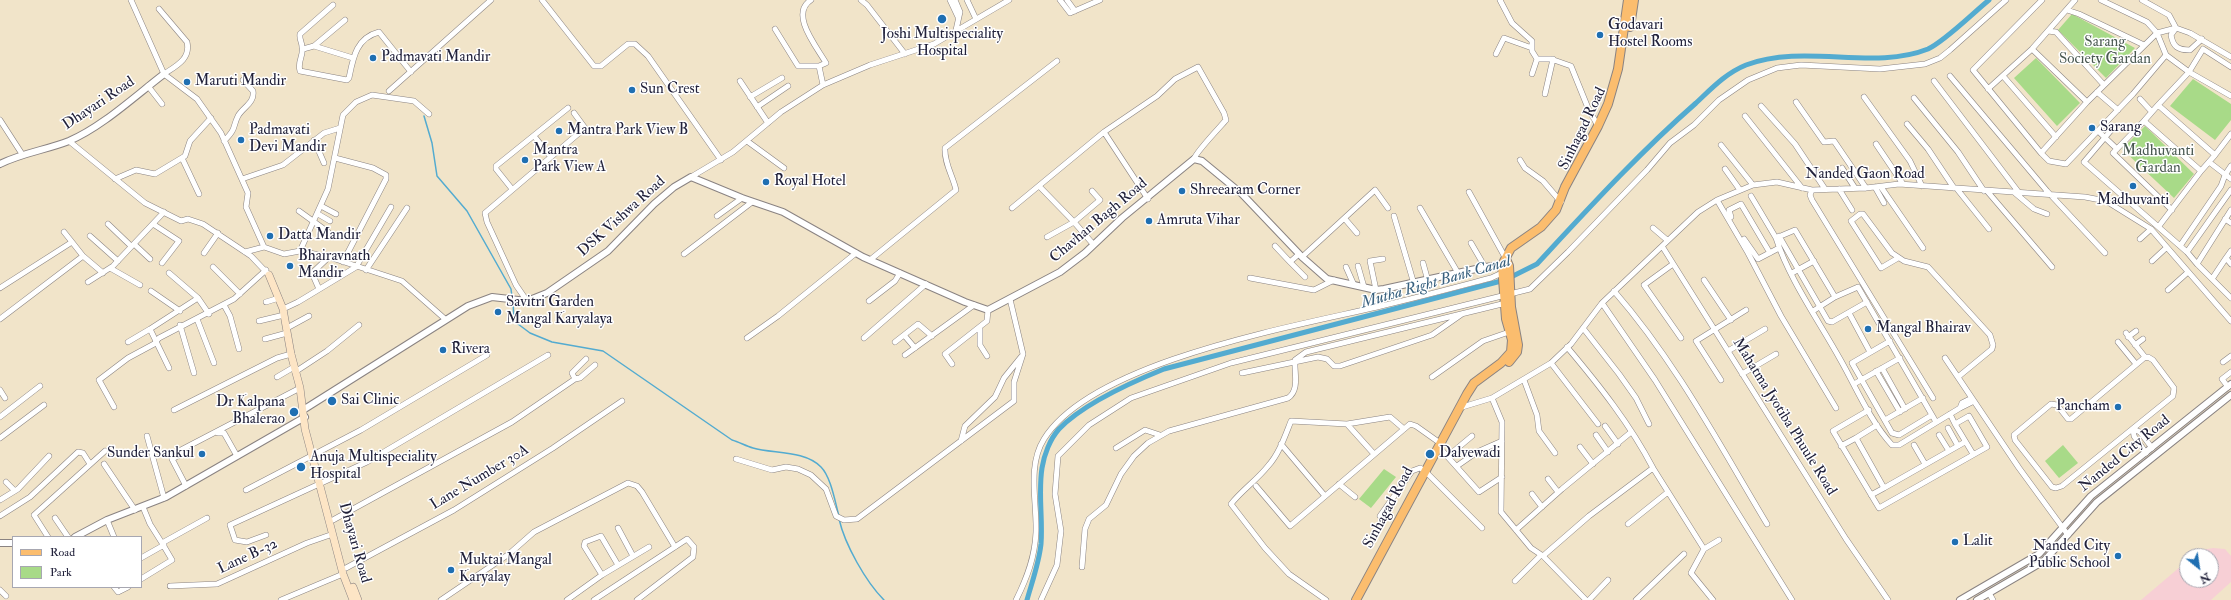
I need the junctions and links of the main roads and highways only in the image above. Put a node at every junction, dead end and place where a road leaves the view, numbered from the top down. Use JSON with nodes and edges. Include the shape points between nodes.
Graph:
{"nodes":[{"id":1,"x":1628,"y":0,"type":"edge"},
{"id":2,"x":1634,"y":0,"type":"edge"},
{"id":3,"x":1562,"y":199,"type":"junction"},
{"id":4,"x":267,"y":272,"type":"road end"},
{"id":5,"x":322,"y":484,"type":"junction"},
{"id":6,"x":345,"y":571,"type":"junction"},
{"id":7,"x":353,"y":600,"type":"edge"},
{"id":8,"x":358,"y":600,"type":"edge"},
{"id":9,"x":1356,"y":600,"type":"edge"}],
"edges":[{"from":1,"to":3,"type":"main road","name":"Sinhagad Road","via":[[1618,70],[1608,104],[1565,187]]},
{"from":2,"to":3,"type":"main road","name":"Sinhagad Road","via":[[1626,53],[1614,101],[1581,169]]},
{"from":3,"to":9,"type":"main road","name":"Sinhagad Road","via":[[1548,220],[1515,245],[1505,267],[1509,318],[1518,349],[1512,359],[1471,389]]},
{"from":4,"to":5,"type":"main road","name":"Dhayari Road","via":[[283,312]]},
{"from":5,"to":6,"type":"main road","name":"Dhayari Road"},
{"from":5,"to":6,"type":"main road","name":"Dhayari Road","via":[[332,534]]},
{"from":6,"to":7,"type":"main road","name":"Dhayari Road"},
{"from":6,"to":8,"type":"main road","name":"Dhayari Road"}]}
